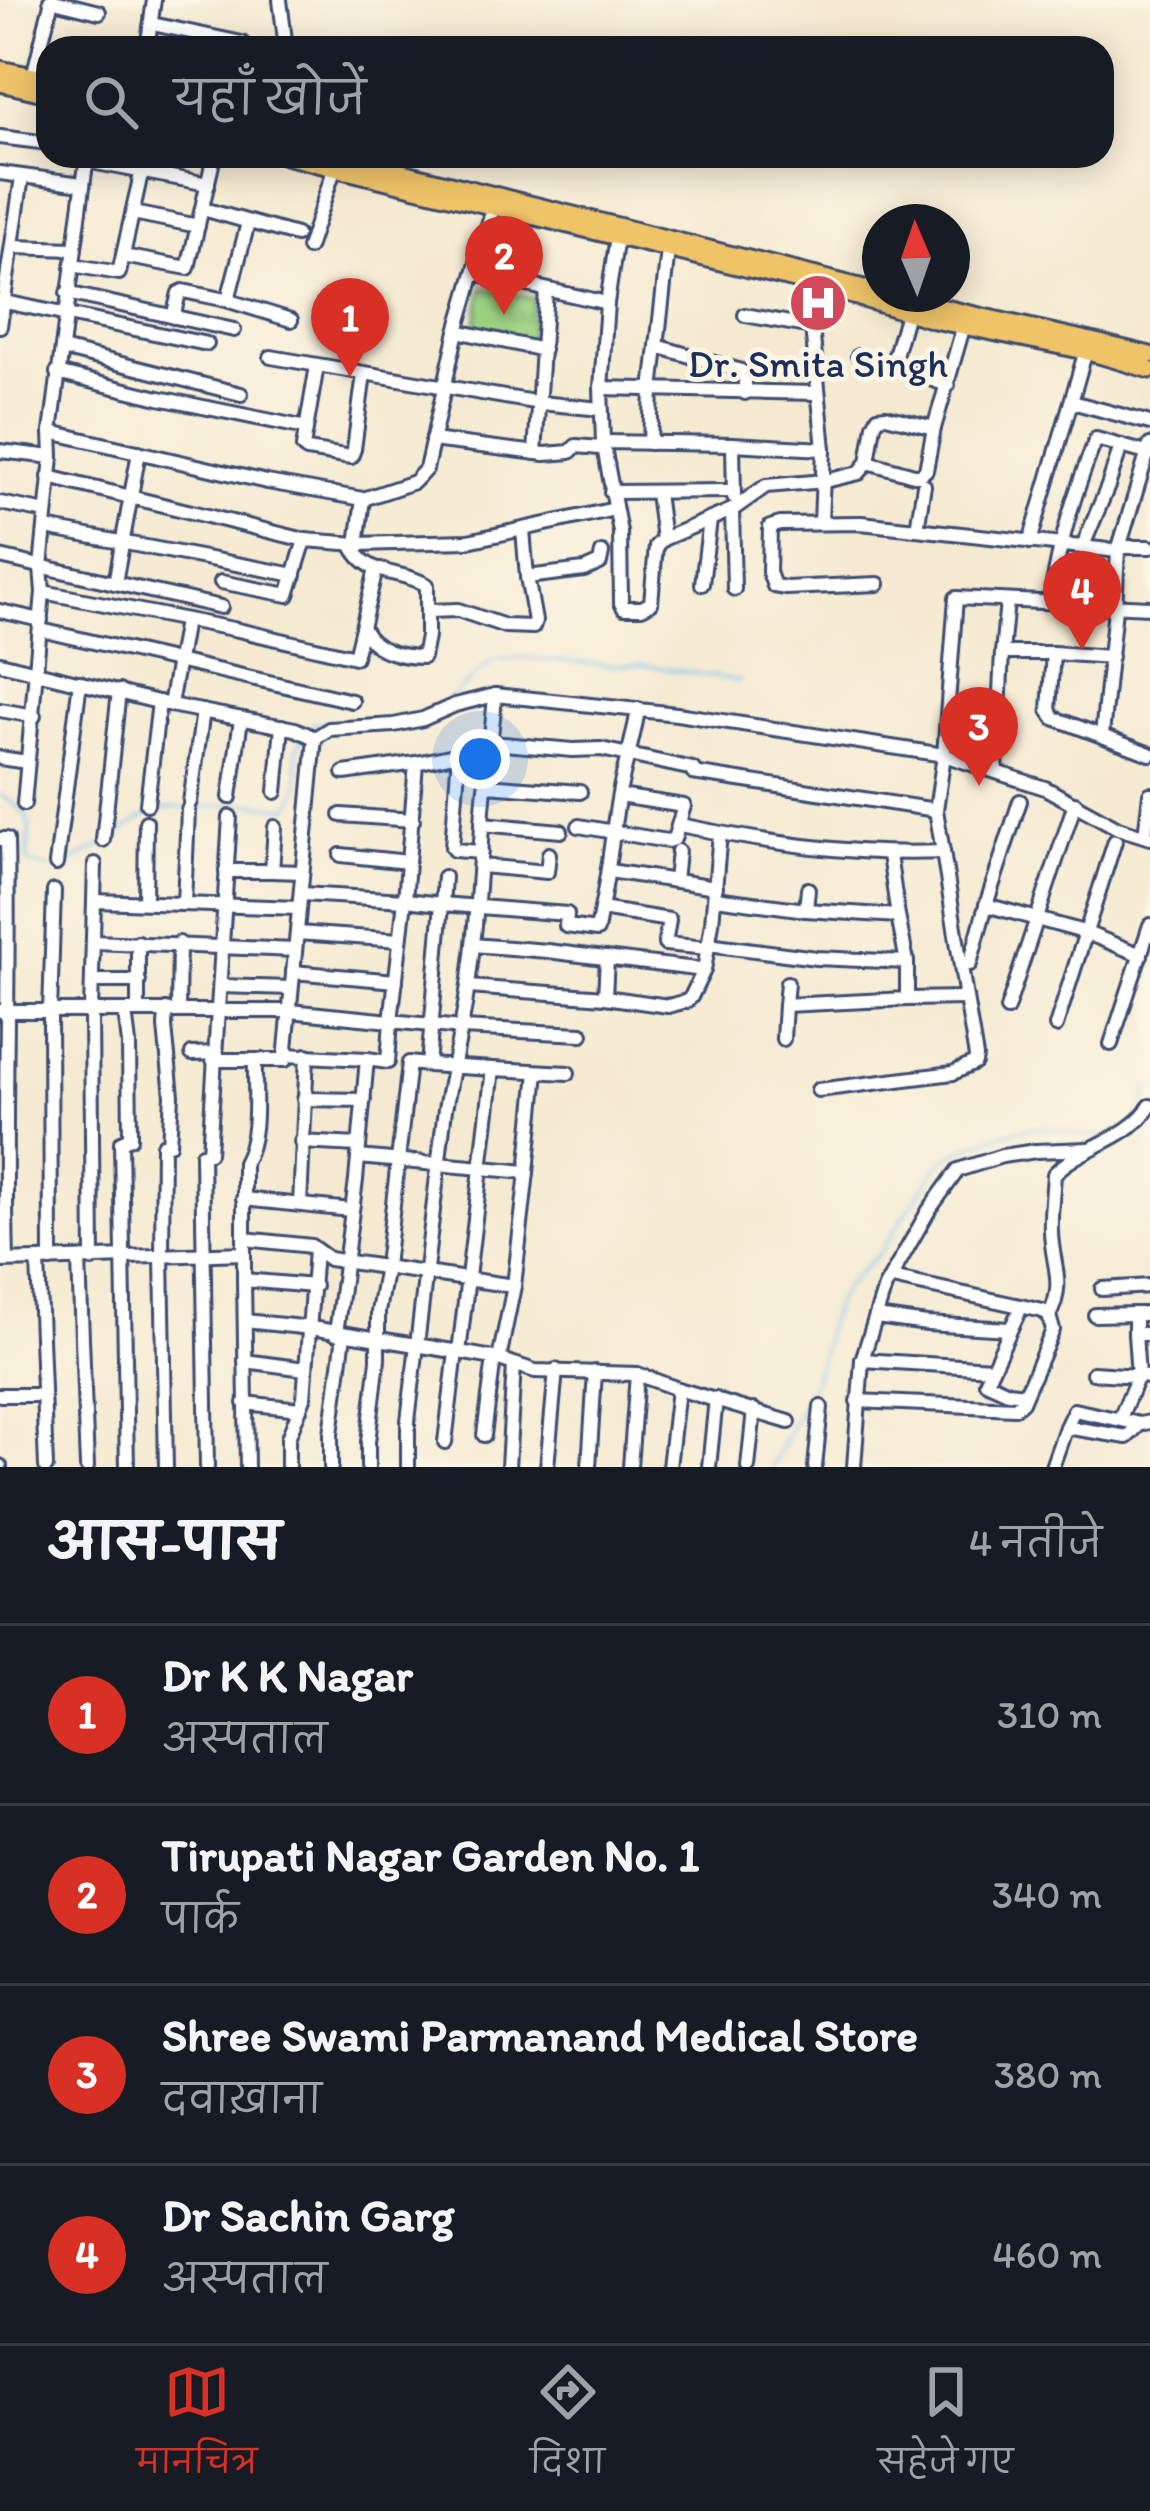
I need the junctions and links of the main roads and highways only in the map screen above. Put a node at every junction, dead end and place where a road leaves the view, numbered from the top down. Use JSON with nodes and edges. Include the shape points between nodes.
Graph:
{"nodes":[{"id":1,"x":0,"y":69,"type":"edge"},
{"id":2,"x":36,"y":76,"type":"edge"},
{"id":3,"x":0,"y":83,"type":"edge"},
{"id":4,"x":36,"y":91,"type":"edge"},
{"id":5,"x":357,"y":168,"type":"edge"},
{"id":6,"x":495,"y":201,"type":"junction"},
{"id":7,"x":862,"y":288,"type":"edge"},
{"id":8,"x":957,"y":312,"type":"edge"},
{"id":9,"x":1087,"y":345,"type":"junction"},
{"id":10,"x":1150,"y":355,"type":"edge"},
{"id":11,"x":1150,"y":370,"type":"edge"}],
"edges":[{"from":1,"to":2,"type":"main road"},
{"from":3,"to":4,"type":"main road"},
{"from":5,"to":6,"type":"main road"},
{"from":6,"to":7,"type":"main road"},
{"from":6,"to":9,"type":"main road","via":[[907,313]]},
{"from":8,"to":9,"type":"main road"},
{"from":9,"to":10,"type":"main road"},
{"from":9,"to":11,"type":"main road"}]}
